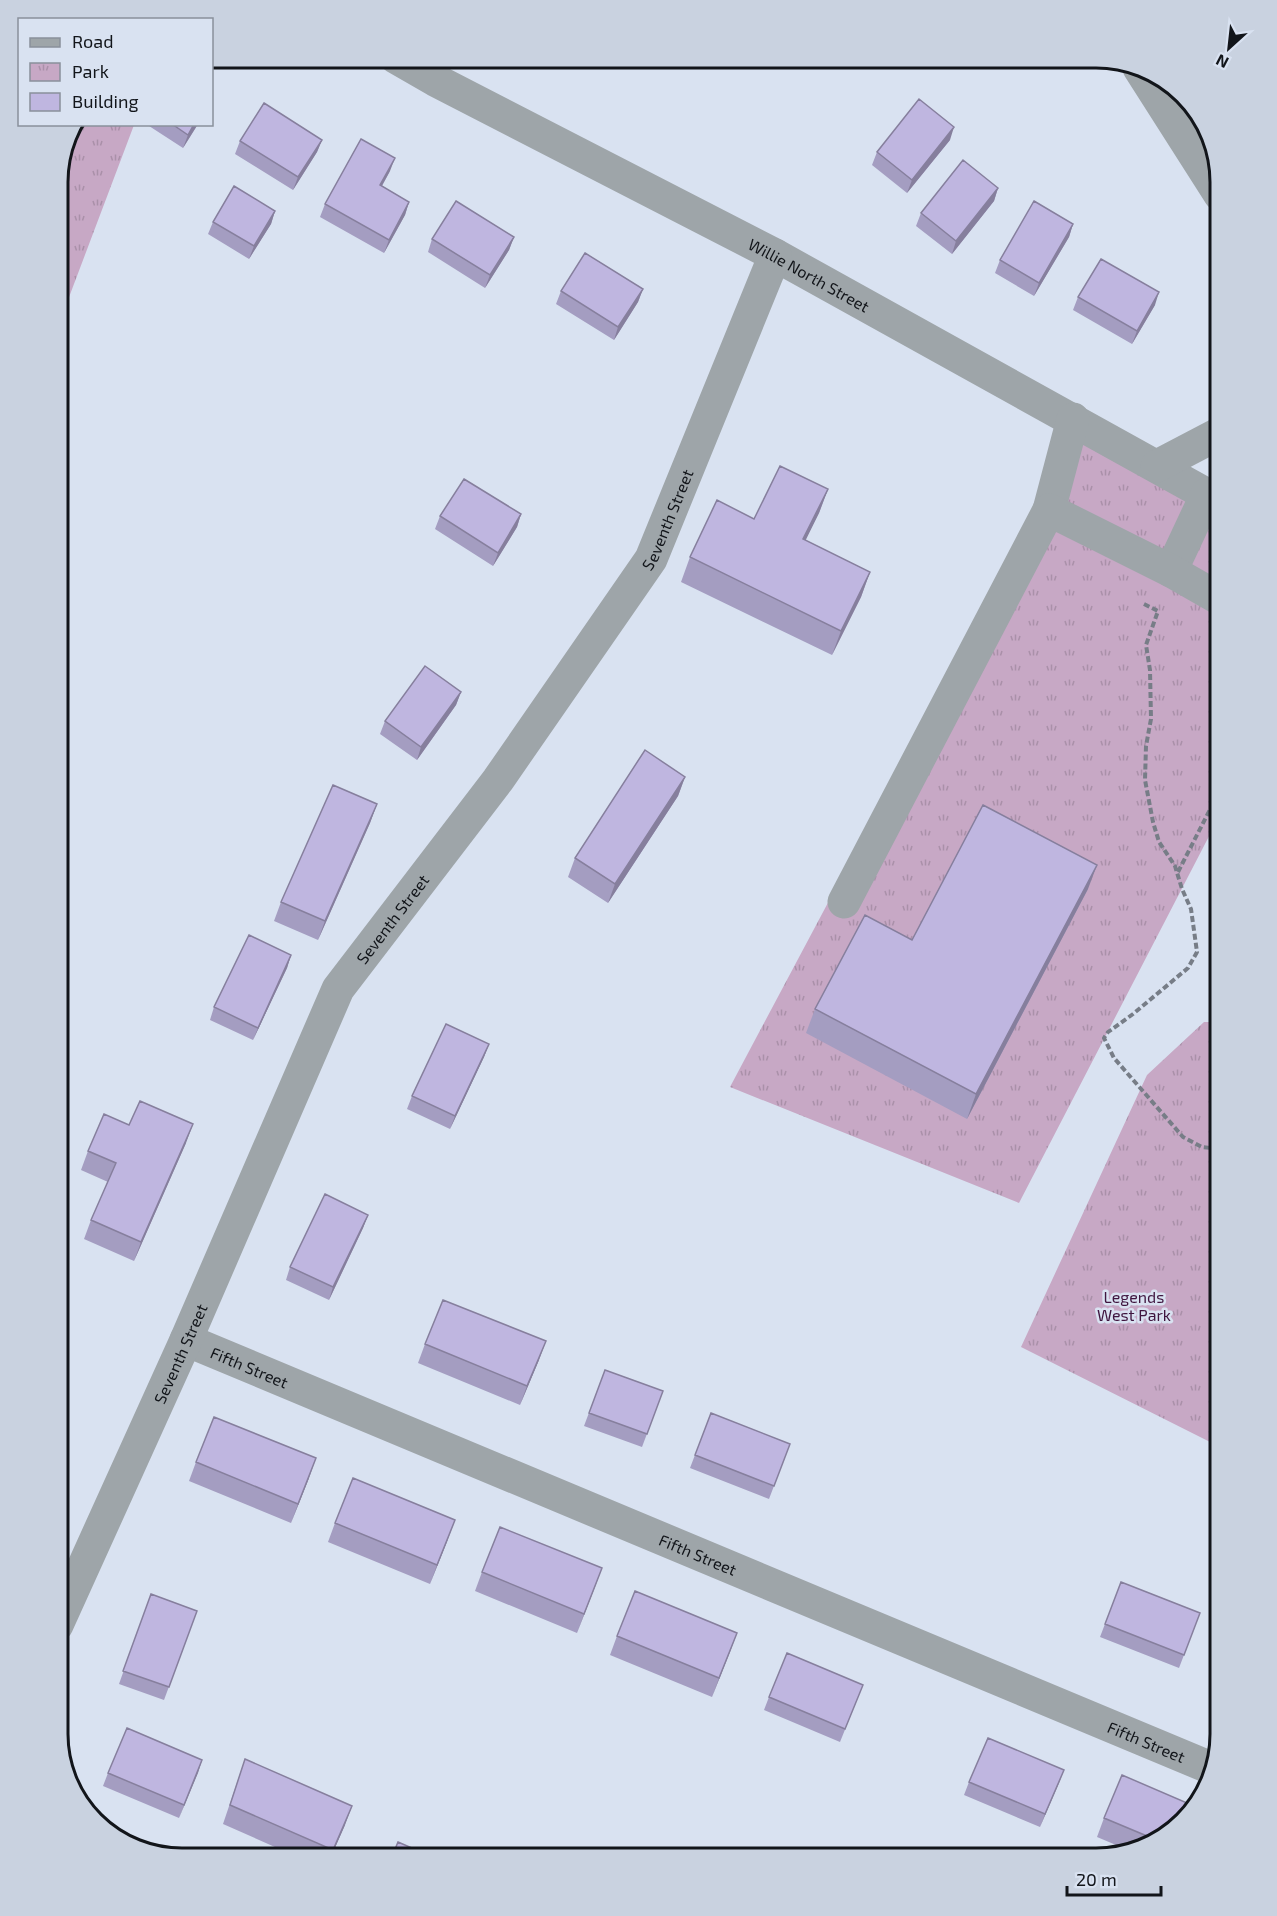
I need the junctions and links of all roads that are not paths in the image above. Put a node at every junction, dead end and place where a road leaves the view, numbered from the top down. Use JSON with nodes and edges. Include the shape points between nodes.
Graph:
{"nodes":[{"id":1,"x":414,"y":68,"type":"edge"},
{"id":2,"x":1147,"y":80,"type":"edge"},
{"id":3,"x":1210,"y":179,"type":"edge"},
{"id":4,"x":775,"y":255,"type":"junction"},
{"id":5,"x":1073,"y":419,"type":"junction"},
{"id":6,"x":1210,"y":438,"type":"edge"},
{"id":7,"x":1157,"y":466,"type":"junction"},
{"id":8,"x":1210,"y":496,"type":"edge"},
{"id":9,"x":1210,"y":503,"type":"edge"},
{"id":10,"x":1049,"y":510,"type":"junction"},
{"id":11,"x":1171,"y":571,"type":"junction"},
{"id":12,"x":1210,"y":593,"type":"edge"},
{"id":13,"x":844,"y":902,"type":"dead end"},
{"id":14,"x":186,"y":1340,"type":"junction"},
{"id":15,"x":68,"y":1601,"type":"edge"},
{"id":16,"x":1205,"y":1766,"type":"edge"}],
"edges":[{"from":1,"to":4,"type":"street","name":"Willie North Street"},
{"from":2,"to":3,"type":"street"},
{"from":4,"to":5,"type":"street","name":"Willie North Street"},
{"from":4,"to":14,"type":"street","name":"Seventh Street","via":[[651,559],[498,780],[338,989]]},
{"from":5,"to":7,"type":"street","name":"Willie North Street"},
{"from":5,"to":10,"type":"street"},
{"from":6,"to":7,"type":"street"},
{"from":7,"to":8,"type":"street","name":"Willie North Street"},
{"from":9,"to":11,"type":"street"},
{"from":10,"to":11,"type":"street"},
{"from":10,"to":13,"type":"street"},
{"from":11,"to":12,"type":"street"},
{"from":14,"to":15,"type":"street","name":"Seventh Street"},
{"from":14,"to":16,"type":"street","name":"Fifth Street"}]}
